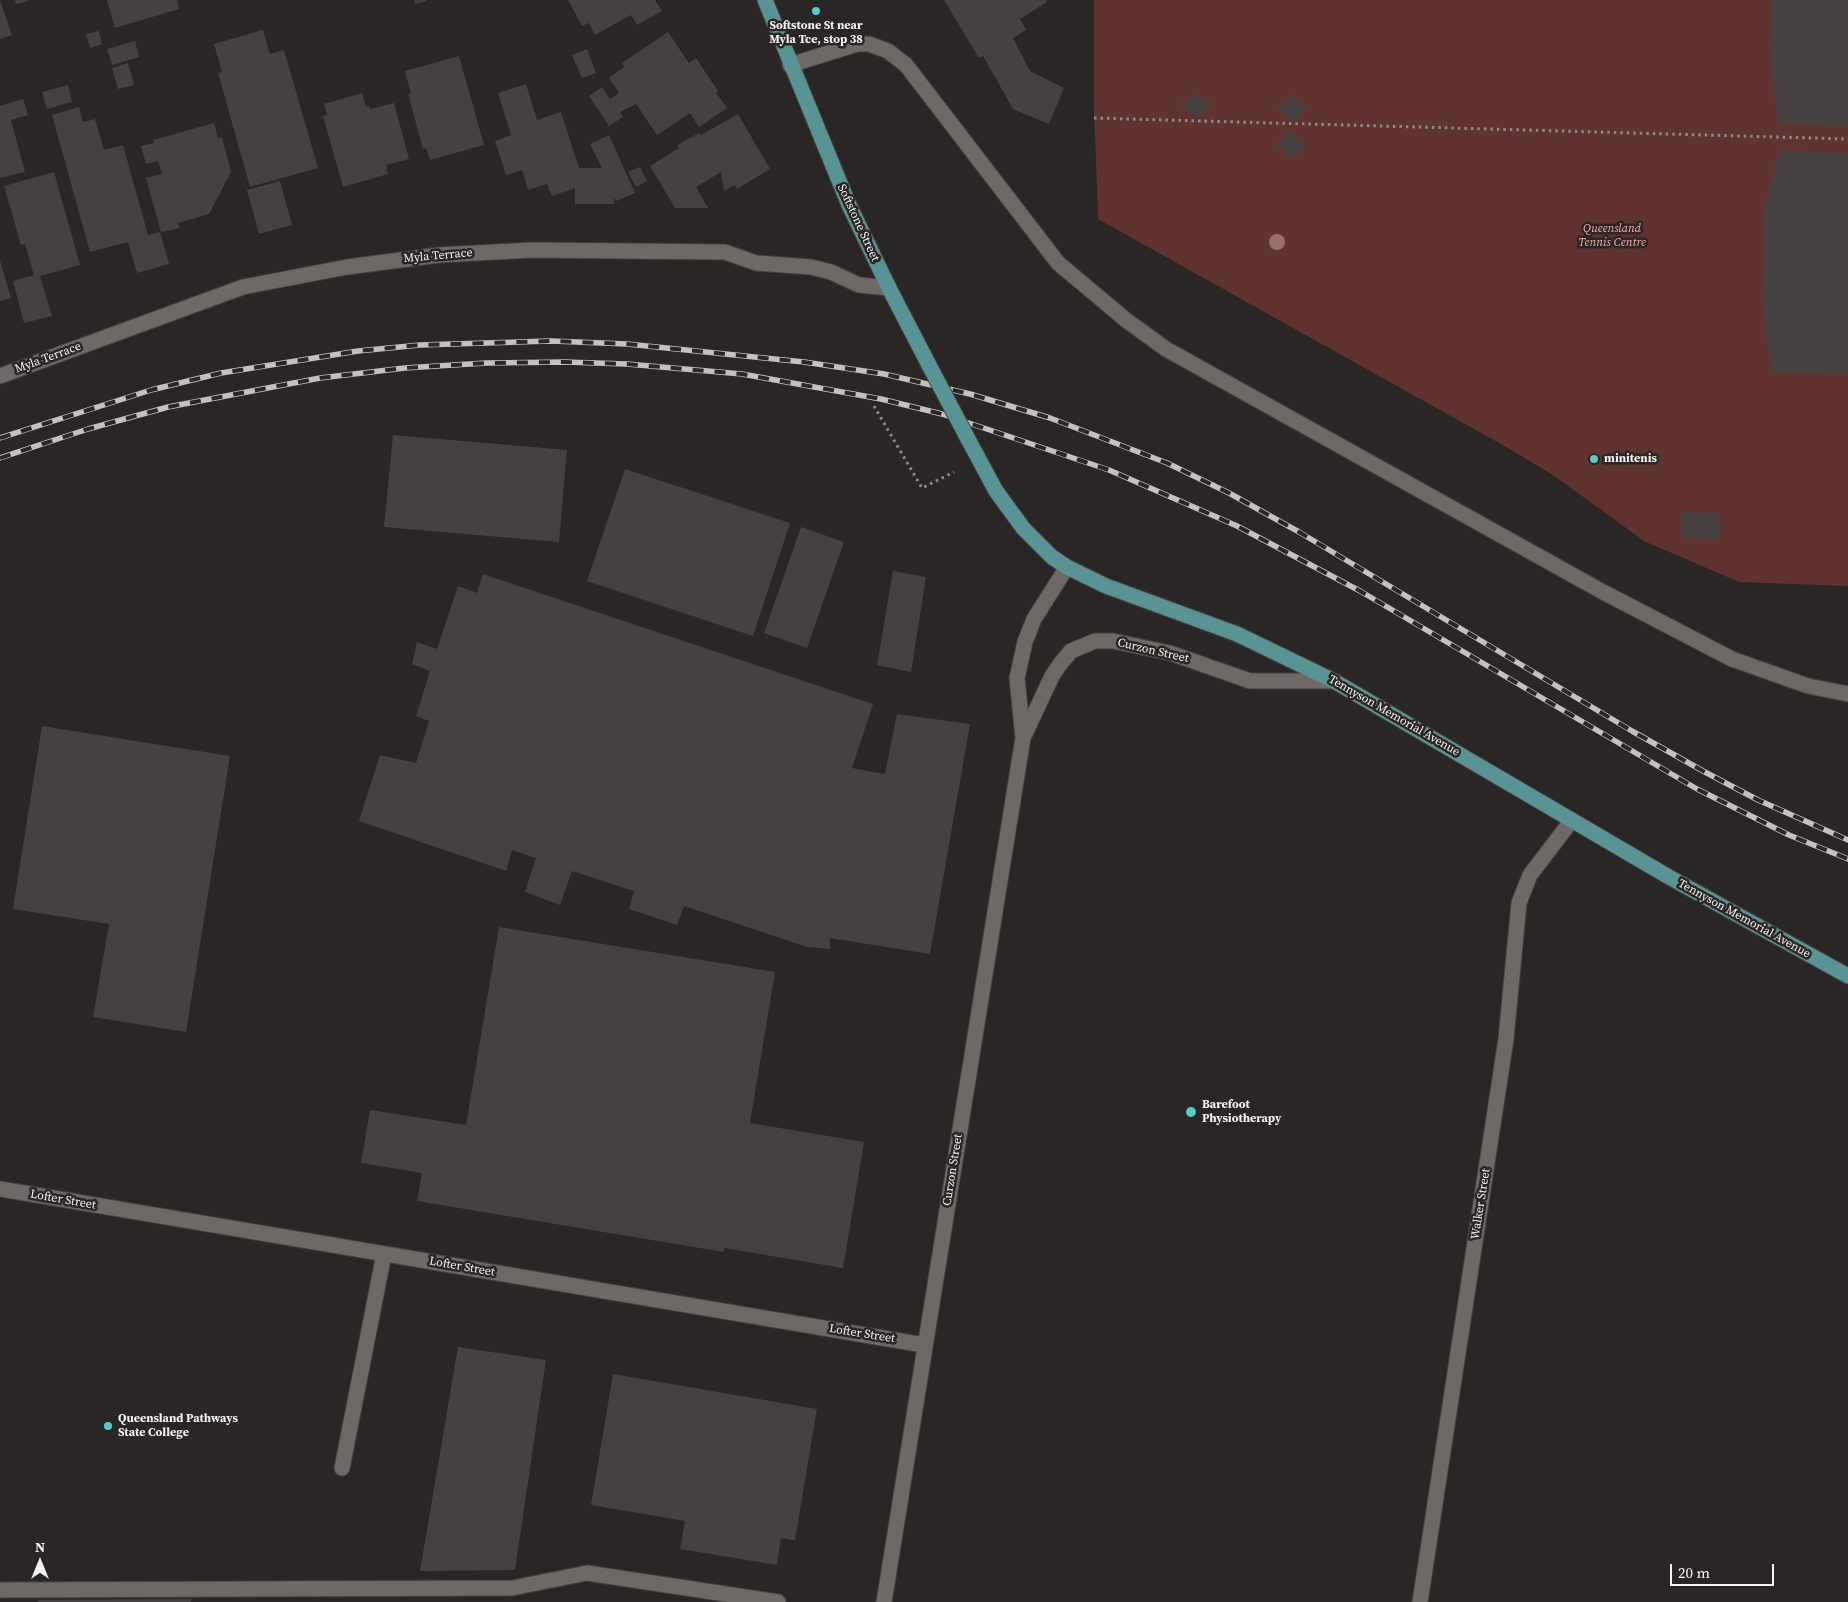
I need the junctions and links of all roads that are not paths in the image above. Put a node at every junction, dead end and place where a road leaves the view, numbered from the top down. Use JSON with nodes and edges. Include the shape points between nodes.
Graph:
{"nodes":[{"id":1,"x":764,"y":0,"type":"edge"},
{"id":2,"x":790,"y":65,"type":"junction"},
{"id":3,"x":889,"y":288,"type":"junction"},
{"id":4,"x":0,"y":376,"type":"edge"},
{"id":5,"x":968,"y":439,"type":"joint"},
{"id":6,"x":1067,"y":567,"type":"junction"},
{"id":7,"x":1334,"y":681,"type":"junction"},
{"id":8,"x":1848,"y":694,"type":"edge"},
{"id":9,"x":1023,"y":738,"type":"junction"},
{"id":10,"x":1572,"y":820,"type":"junction"},
{"id":11,"x":1848,"y":976,"type":"edge"},
{"id":12,"x":0,"y":1189,"type":"edge"},
{"id":13,"x":384,"y":1254,"type":"junction"},
{"id":14,"x":924,"y":1345,"type":"junction"},
{"id":15,"x":342,"y":1468,"type":"dead end"},
{"id":16,"x":0,"y":1590,"type":"edge"},
{"id":17,"x":512,"y":1595,"type":"edge"},
{"id":18,"x":778,"y":1602,"type":"edge"},
{"id":19,"x":884,"y":1602,"type":"edge"},
{"id":20,"x":1420,"y":1602,"type":"edge"}],
"edges":[{"from":1,"to":2,"type":"main road","name":"Softstone Street"},
{"from":2,"to":3,"type":"main road","name":"Softstone Street","via":[[849,205]]},
{"from":2,"to":8,"type":"street","via":[[857,44],[869,44],[888,51],[906,65],[1058,263],[1166,349],[1603,592],[1732,659],[1808,686]]},
{"from":3,"to":4,"type":"street","name":"Myla Terrace","via":[[859,285],[811,267],[756,262],[725,252],[532,250],[439,255],[290,276],[243,287]]},
{"from":3,"to":5,"type":"main road","name":"Softstone Street","bridge":true},
{"from":5,"to":6,"type":"main road","name":"Tennyson Memorial Avenue","via":[[996,491],[1018,522],[1038,544]]},
{"from":6,"to":7,"type":"main road","name":"Tennyson Memorial Avenue","via":[[1106,586],[1237,634]]},
{"from":6,"to":9,"type":"street","name":"Curzon Street","via":[[1034,619],[1025,642],[1018,678]]},
{"from":7,"to":9,"type":"street","name":"Curzon Street","via":[[1250,681],[1170,654],[1113,641],[1095,641],[1071,650],[1061,663]]},
{"from":7,"to":10,"type":"main road","name":"Tennyson Memorial Avenue"},
{"from":9,"to":14,"type":"street","name":"Curzon Street"},
{"from":10,"to":11,"type":"main road","name":"Tennyson Memorial Avenue"},
{"from":10,"to":20,"type":"street","name":"Walker Street","via":[[1530,875],[1519,903],[1506,1039]]},
{"from":12,"to":13,"type":"street","name":"Lofter Street"},
{"from":13,"to":14,"type":"street","name":"Lofter Street"},
{"from":13,"to":15,"type":"street"},
{"from":14,"to":19,"type":"street","name":"Curzon Street"},
{"from":16,"to":17,"type":"street"},
{"from":17,"to":18,"type":"street","via":[[587,1573]]}]}
